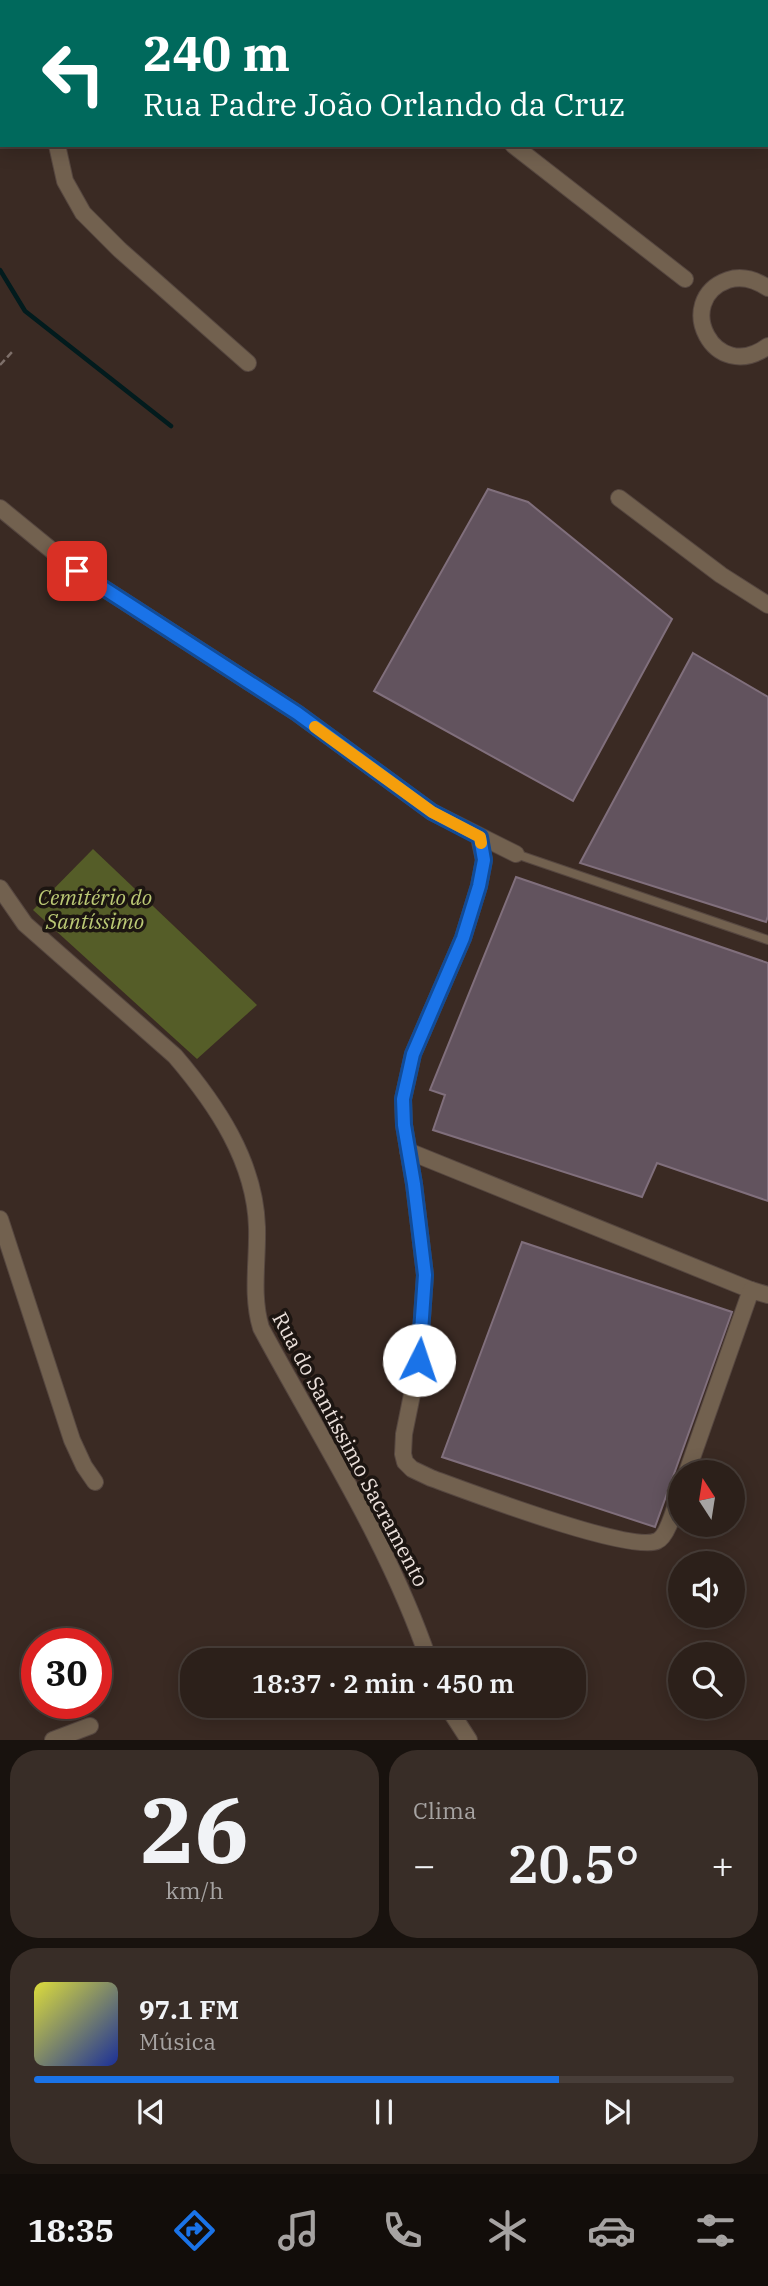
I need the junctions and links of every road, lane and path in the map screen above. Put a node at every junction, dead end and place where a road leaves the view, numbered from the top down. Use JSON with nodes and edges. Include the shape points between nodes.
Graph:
{"nodes":[{"id":1,"x":57,"y":147,"type":"edge"},
{"id":2,"x":516,"y":147,"type":"edge"},
{"id":3,"x":685,"y":279,"type":"dead end"},
{"id":4,"x":768,"y":288,"type":"edge"},
{"id":5,"x":766,"y":351,"type":"edge"},
{"id":6,"x":12,"y":352,"type":"dead end"},
{"id":7,"x":248,"y":363,"type":"dead end"},
{"id":8,"x":0,"y":365,"type":"edge"},
{"id":9,"x":619,"y":498,"type":"dead end"},
{"id":10,"x":0,"y":508,"type":"edge"},
{"id":11,"x":768,"y":605,"type":"edge"},
{"id":12,"x":480,"y":837,"type":"junction"},
{"id":13,"x":516,"y":854,"type":"joint"},
{"id":14,"x":0,"y":888,"type":"edge"},
{"id":15,"x":768,"y":940,"type":"edge"},
{"id":16,"x":408,"y":1151,"type":"junction"},
{"id":17,"x":0,"y":1219,"type":"edge"},
{"id":18,"x":751,"y":1290,"type":"junction"},
{"id":19,"x":768,"y":1296,"type":"edge"},
{"id":20,"x":691,"y":1460,"type":"edge"},
{"id":21,"x":95,"y":1482,"type":"dead end"},
{"id":22,"x":668,"y":1527,"type":"edge"},
{"id":23,"x":425,"y":1648,"type":"edge"},
{"id":24,"x":454,"y":1718,"type":"edge"},
{"id":25,"x":90,"y":1726,"type":"dead end"},
{"id":26,"x":53,"y":1740,"type":"edge"},
{"id":27,"x":468,"y":1740,"type":"edge"}],
"edges":[{"from":1,"to":7,"type":"street","via":[[65,181],[83,213]]},
{"from":2,"to":3,"type":"street"},
{"from":4,"to":5,"type":"street","via":[[746,278],[721,282],[711,290],[701,315],[702,328],[717,349],[743,357]]},
{"from":6,"to":8,"type":"path"},
{"from":9,"to":11,"type":"street"},
{"from":10,"to":12,"type":"street","via":[[107,592],[297,713],[432,812]]},
{"from":12,"to":13,"type":"street"},
{"from":12,"to":16,"type":"street","via":[[484,860],[479,886],[463,938],[410,1065],[403,1099]]},
{"from":13,"to":15,"type":"lane"},
{"from":14,"to":23,"type":"street","name":"Rua do Santissimo Sacramento","via":[[25,923],[175,1056],[234,1140],[253,1192],[255,1297],[261,1328],[389,1560]]},
{"from":16,"to":18,"type":"street"},
{"from":16,"to":22,"type":"street","via":[[425,1275],[419,1360],[404,1434],[405,1462],[431,1478],[600,1536],[656,1542]]},
{"from":17,"to":21,"type":"street","via":[[72,1440]]},
{"from":18,"to":19,"type":"street"},
{"from":18,"to":20,"type":"street"},
{"from":24,"to":27,"type":"street"},
{"from":25,"to":26,"type":"street"}]}
